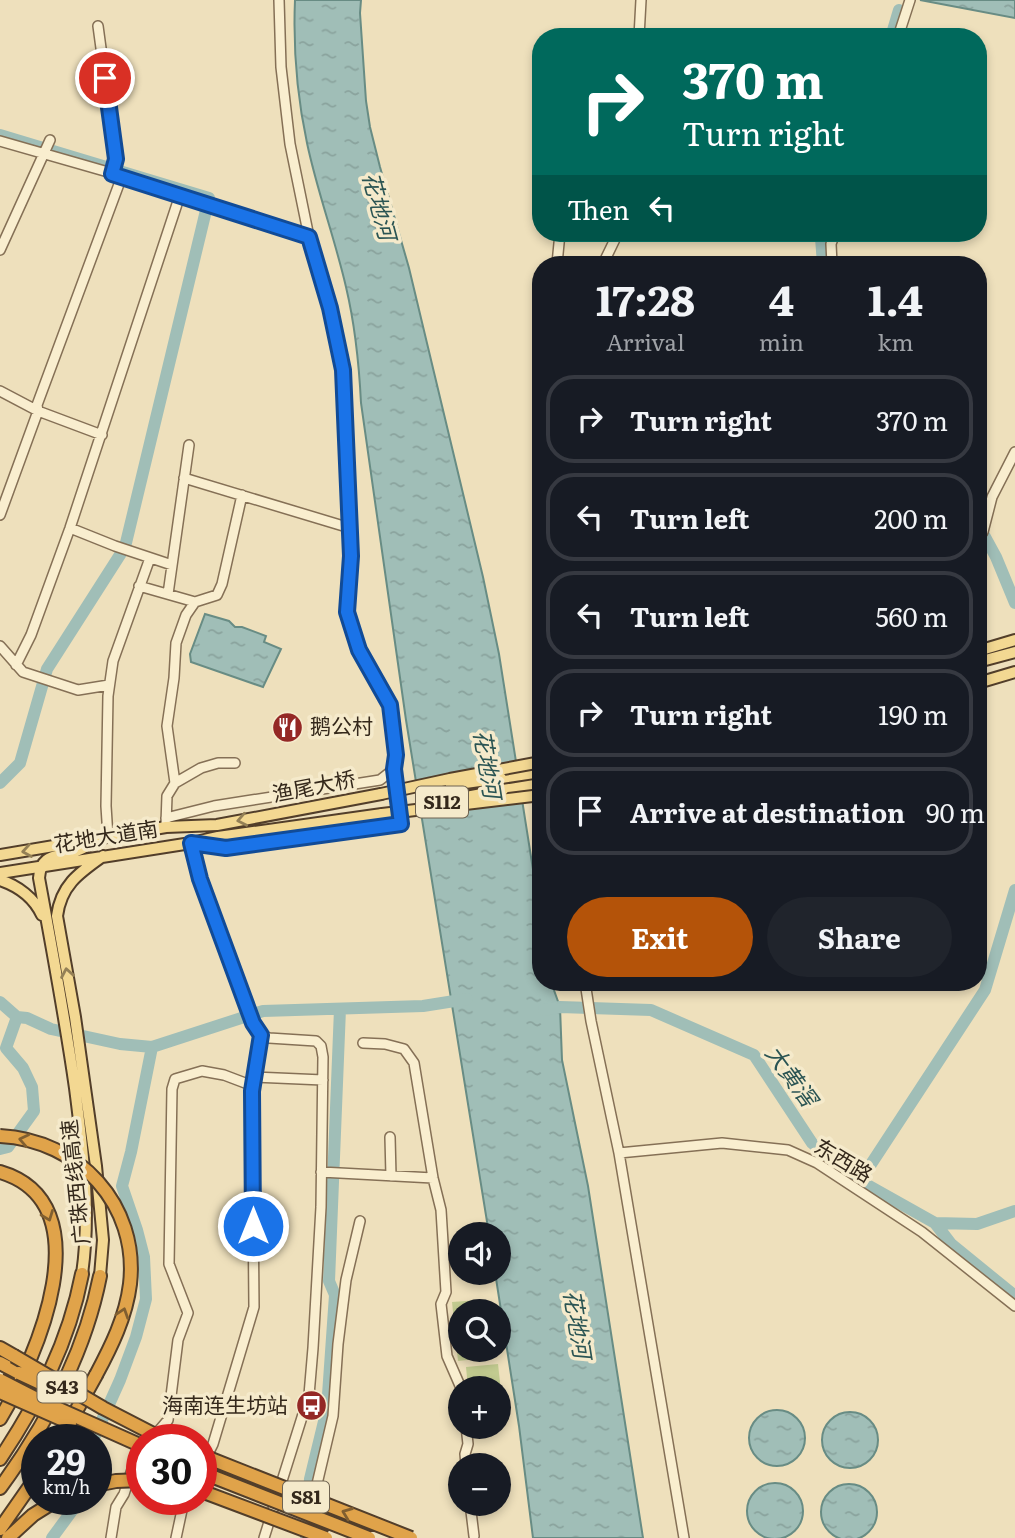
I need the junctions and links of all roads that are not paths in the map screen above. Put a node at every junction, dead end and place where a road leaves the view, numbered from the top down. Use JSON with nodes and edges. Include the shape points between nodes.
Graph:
{"nodes":[{"id":1,"x":279,"y":0,"type":"edge"},
{"id":2,"x":641,"y":0,"type":"edge"},
{"id":3,"x":909,"y":3,"type":"edge"},
{"id":4,"x":98,"y":26,"type":"dead end"},
{"id":5,"x":639,"y":28,"type":"edge"},
{"id":6,"x":901,"y":28,"type":"edge"},
{"id":7,"x":50,"y":140,"type":"dead end"},
{"id":8,"x":0,"y":141,"type":"edge"},
{"id":9,"x":45,"y":154,"type":"junction"},
{"id":10,"x":112,"y":174,"type":"junction"},
{"id":11,"x":122,"y":176,"type":"junction"},
{"id":12,"x":180,"y":195,"type":"junction"},
{"id":13,"x":309,"y":237,"type":"junction"},
{"id":14,"x":0,"y":250,"type":"edge"},
{"id":15,"x":0,"y":391,"type":"edge"},
{"id":16,"x":38,"y":411,"type":"junction"},
{"id":17,"x":102,"y":435,"type":"junction"},
{"id":18,"x":189,"y":444,"type":"dead end"},
{"id":19,"x":1015,"y":452,"type":"edge"},
{"id":20,"x":184,"y":478,"type":"junction"},
{"id":21,"x":242,"y":495,"type":"junction"},
{"id":22,"x":987,"y":513,"type":"edge"},
{"id":23,"x":0,"y":514,"type":"edge"},
{"id":24,"x":70,"y":528,"type":"junction"},
{"id":25,"x":350,"y":528,"type":"junction"},
{"id":26,"x":150,"y":558,"type":"junction"},
{"id":27,"x":172,"y":565,"type":"junction"},
{"id":28,"x":139,"y":586,"type":"junction"},
{"id":29,"x":167,"y":594,"type":"junction"},
{"id":30,"x":195,"y":602,"type":"junction"},
{"id":31,"x":1015,"y":640,"type":"edge"},
{"id":32,"x":0,"y":646,"type":"edge"},
{"id":33,"x":987,"y":648,"type":"edge"},
{"id":34,"x":1015,"y":652,"type":"edge"},
{"id":35,"x":987,"y":660,"type":"edge"},
{"id":36,"x":16,"y":665,"type":"junction"},
{"id":37,"x":1015,"y":665,"type":"edge"},
{"id":38,"x":1015,"y":672,"type":"edge"},
{"id":39,"x":987,"y":673,"type":"edge"},
{"id":40,"x":987,"y":680,"type":"edge"},
{"id":41,"x":109,"y":685,"type":"junction"},
{"id":42,"x":235,"y":763,"type":"dead end"},
{"id":43,"x":532,"y":764,"type":"edge"},
{"id":44,"x":394,"y":769,"type":"junction"},
{"id":45,"x":532,"y":775,"type":"edge"},
{"id":46,"x":176,"y":783,"type":"junction"},
{"id":47,"x":502,"y":784,"type":"junction"},
{"id":48,"x":532,"y":784,"type":"edge"},
{"id":49,"x":381,"y":794,"type":"junction"},
{"id":50,"x":532,"y":796,"type":"edge"},
{"id":51,"x":382,"y":814,"type":"junction"},
{"id":52,"x":166,"y":822,"type":"junction"},
{"id":53,"x":218,"y":831,"type":"junction"},
{"id":54,"x":104,"y":837,"type":"junction"},
{"id":55,"x":191,"y":843,"type":"junction"},
{"id":56,"x":0,"y":855,"type":"edge"},
{"id":57,"x":103,"y":856,"type":"junction"},
{"id":58,"x":41,"y":866,"type":"junction"},
{"id":59,"x":0,"y":873,"type":"edge"},
{"id":60,"x":0,"y":880,"type":"edge"},
{"id":61,"x":47,"y":929,"type":"junction"},
{"id":62,"x":586,"y":991,"type":"edge"},
{"id":63,"x":69,"y":1018,"type":"junction"},
{"id":64,"x":259,"y":1033,"type":"junction"},
{"id":65,"x":363,"y":1043,"type":"dead end"},
{"id":66,"x":75,"y":1052,"type":"junction"},
{"id":67,"x":323,"y":1080,"type":"junction"},
{"id":68,"x":254,"y":1082,"type":"junction"},
{"id":69,"x":0,"y":1136,"type":"edge"},
{"id":70,"x":390,"y":1137,"type":"dead end"},
{"id":71,"x":619,"y":1153,"type":"junction"},
{"id":72,"x":0,"y":1172,"type":"edge"},
{"id":73,"x":329,"y":1173,"type":"junction"},
{"id":74,"x":391,"y":1176,"type":"junction"},
{"id":75,"x":433,"y":1178,"type":"junction"},
{"id":76,"x":360,"y":1221,"type":"dead end"},
{"id":77,"x":82,"y":1274,"type":"joint"},
{"id":78,"x":100,"y":1276,"type":"joint"},
{"id":79,"x":1015,"y":1306,"type":"edge"},
{"id":80,"x":0,"y":1348,"type":"edge"},
{"id":81,"x":0,"y":1363,"type":"edge"},
{"id":82,"x":456,"y":1376,"type":"edge"},
{"id":83,"x":0,"y":1380,"type":"edge"},
{"id":84,"x":0,"y":1392,"type":"edge"},
{"id":85,"x":0,"y":1419,"type":"edge"},
{"id":86,"x":69,"y":1424,"type":"edge"},
{"id":87,"x":130,"y":1424,"type":"edge"},
{"id":88,"x":134,"y":1424,"type":"edge"},
{"id":89,"x":165,"y":1424,"type":"edge"},
{"id":90,"x":217,"y":1431,"type":"edge"},
{"id":91,"x":126,"y":1442,"type":"edge"},
{"id":92,"x":126,"y":1444,"type":"edge"},
{"id":93,"x":0,"y":1459,"type":"edge"},
{"id":94,"x":217,"y":1461,"type":"edge"},
{"id":95,"x":217,"y":1476,"type":"edge"},
{"id":96,"x":0,"y":1488,"type":"edge"},
{"id":97,"x":126,"y":1488,"type":"edge"},
{"id":98,"x":217,"y":1497,"type":"edge"},
{"id":99,"x":21,"y":1499,"type":"edge"},
{"id":100,"x":33,"y":1515,"type":"edge"},
{"id":101,"x":181,"y":1515,"type":"edge"},
{"id":102,"x":472,"y":1516,"type":"edge"},
{"id":103,"x":0,"y":1529,"type":"edge"},
{"id":104,"x":474,"y":1536,"type":"dead end"},
{"id":105,"x":8,"y":1538,"type":"edge"},
{"id":106,"x":111,"y":1538,"type":"edge"},
{"id":107,"x":176,"y":1538,"type":"edge"},
{"id":108,"x":264,"y":1538,"type":"edge"},
{"id":109,"x":312,"y":1538,"type":"edge"},
{"id":110,"x":327,"y":1538,"type":"edge"},
{"id":111,"x":369,"y":1538,"type":"edge"},
{"id":112,"x":411,"y":1538,"type":"edge"},
{"id":113,"x":684,"y":1538,"type":"edge"}],
"edges":[{"from":1,"to":13,"type":"street","via":[[290,144]]},
{"from":2,"to":5,"type":"street"},
{"from":3,"to":6,"type":"street"},
{"from":4,"to":10,"type":"street","via":[[116,159]]},
{"from":7,"to":9,"type":"street"},
{"from":8,"to":9,"type":"street"},
{"from":9,"to":10,"type":"street"},
{"from":9,"to":14,"type":"street"},
{"from":10,"to":11,"type":"street"},
{"from":11,"to":12,"type":"street"},
{"from":11,"to":16,"type":"street"},
{"from":12,"to":13,"type":"street"},
{"from":12,"to":17,"type":"street"},
{"from":13,"to":25,"type":"street","via":[[343,370]]},
{"from":15,"to":16,"type":"street"},
{"from":16,"to":17,"type":"street"},
{"from":16,"to":23,"type":"street"},
{"from":17,"to":24,"type":"street"},
{"from":18,"to":20,"type":"street"},
{"from":19,"to":22,"type":"street"},
{"from":20,"to":21,"type":"street"},
{"from":20,"to":27,"type":"street"},
{"from":21,"to":25,"type":"street"},
{"from":21,"to":30,"type":"street","via":[[222,584],[217,595]]},
{"from":24,"to":26,"type":"street"},
{"from":24,"to":36,"type":"street"},
{"from":25,"to":44,"type":"street","via":[[347,612],[359,650],[390,705]]},
{"from":26,"to":27,"type":"street"},
{"from":26,"to":28,"type":"street"},
{"from":27,"to":29,"type":"street"},
{"from":28,"to":29,"type":"street"},
{"from":28,"to":41,"type":"street"},
{"from":29,"to":30,"type":"street"},
{"from":30,"to":46,"type":"street","via":[[176,643],[167,726]]},
{"from":31,"to":33,"type":"main road"},
{"from":32,"to":36,"type":"street"},
{"from":34,"to":35,"type":"main road"},
{"from":36,"to":41,"type":"street","via":[[23,673],[78,690]]},
{"from":37,"to":39,"type":"main road"},
{"from":38,"to":40,"type":"main road"},
{"from":41,"to":54,"type":"street"},
{"from":42,"to":46,"type":"street","via":[[201,768]]},
{"from":43,"to":49,"type":"main road","bridge":true},
{"from":44,"to":52,"type":"street","via":[[380,780],[214,806]]},
{"from":44,"to":55,"type":"street","via":[[401,824],[226,848]]},
{"from":45,"to":47,"type":"main road","number":"S112"},
{"from":46,"to":52,"type":"street","via":[[167,796]]},
{"from":47,"to":48,"type":"main road","number":"S112"},
{"from":47,"to":49,"type":"main road","name":"渔尾大桥","number":"S112","bridge":true},
{"from":47,"to":51,"type":"main road","number":"S112","bridge":true},
{"from":49,"to":53,"type":"main road","name":"渔尾大桥","number":"S112","one_way":true},
{"from":50,"to":51,"type":"main road","bridge":true},
{"from":51,"to":53,"type":"main road","number":"S112"},
{"from":52,"to":53,"type":"main road","name":"花地大道南","number":"S112"},
{"from":52,"to":54,"type":"main road","name":"花地大道南","number":"S112"},
{"from":53,"to":55,"type":"main road","name":"花地大道南","number":"S112"},
{"from":54,"to":56,"type":"main road","name":"花地大道南","number":"S112","one_way":true},
{"from":54,"to":57,"type":"main road","via":[[95,846]]},
{"from":54,"to":58,"type":"main road","via":[[76,852],[47,859]]},
{"from":55,"to":57,"type":"main road","name":"花地大道南","number":"S112"},
{"from":55,"to":64,"type":"street","via":[[200,879]]},
{"from":57,"to":58,"type":"main road","name":"花地大道南"},
{"from":63,"to":57,"type":"main road","number":"S43","one_way":true,"via":[[59,902],[78,875]]},
{"from":58,"to":59,"type":"main road","name":"花地大道南"},
{"from":58,"to":61,"type":"main road","number":"S43","via":[[38,878]]},
{"from":60,"to":61,"type":"main road","via":[[38,906]]},
{"from":61,"to":63,"type":"main road","number":"S43"},
{"from":62,"to":71,"type":"street"},
{"from":63,"to":66,"type":"main road","name":"广珠西线高速","number":"S43"},
{"from":64,"to":67,"type":"street","via":[[269,1038],[316,1041],[323,1057]]},
{"from":64,"to":68,"type":"street"},
{"from":65,"to":75,"type":"street","via":[[404,1049],[414,1063]]},
{"from":66,"to":77,"type":"main road","name":"广珠西线高速","number":"S43","via":[[86,1199]]},
{"from":66,"to":78,"type":"main road","name":"广珠西线高速","number":"S43","via":[[100,1201]]},
{"from":67,"to":68,"type":"street"},
{"from":67,"to":73,"type":"street"},
{"from":68,"to":89,"type":"street","via":[[202,1071],[175,1079],[172,1089],[169,1264],[188,1313],[178,1340]]},
{"from":68,"to":90,"type":"street","via":[[254,1307]]},
{"from":86,"to":69,"type":"highway","one_way":true,"bridge":true,"via":[[114,1339],[129,1293],[131,1259],[124,1224],[109,1195],[80,1165],[41,1144]]},
{"from":70,"to":74,"type":"street"},
{"from":71,"to":79,"type":"street","name":"东西路","via":[[722,1143],[788,1150],[817,1163],[922,1231]]},
{"from":71,"to":113,"type":"street"},
{"from":72,"to":85,"type":"highway","one_way":true,"via":[[22,1182],[41,1199],[51,1219],[56,1249],[42,1326]]},
{"from":73,"to":74,"type":"street"},
{"from":73,"to":108,"type":"street","via":[[309,1395]]},
{"from":74,"to":75,"type":"street"},
{"from":75,"to":82,"type":"street","via":[[441,1210],[446,1292],[441,1304],[447,1356]]},
{"from":76,"to":109,"type":"street","via":[[346,1280],[333,1416],[317,1484]]},
{"from":77,"to":93,"type":"highway","name":"广珠西线高速","number":"S43","via":[[55,1362]]},
{"from":78,"to":96,"type":"highway","name":"广珠西线高速","number":"S43","via":[[71,1368]]},
{"from":80,"to":88,"type":"highway","bridge":true},
{"from":81,"to":87,"type":"highway","bridge":true},
{"from":83,"to":91,"type":"highway","bridge":true},
{"from":84,"to":92,"type":"highway","bridge":true},
{"from":112,"to":94,"type":"highway","number":"S81","one_way":true,"bridge":true},
{"from":95,"to":111,"type":"highway","number":"S81","bridge":true},
{"from":97,"to":106,"type":"street","via":[[116,1507]]},
{"from":98,"to":110,"type":"highway","bridge":true},
{"from":99,"to":103,"type":"highway"},
{"from":100,"to":105,"type":"highway"},
{"from":101,"to":107,"type":"street"},
{"from":102,"to":104,"type":"street"}]}
